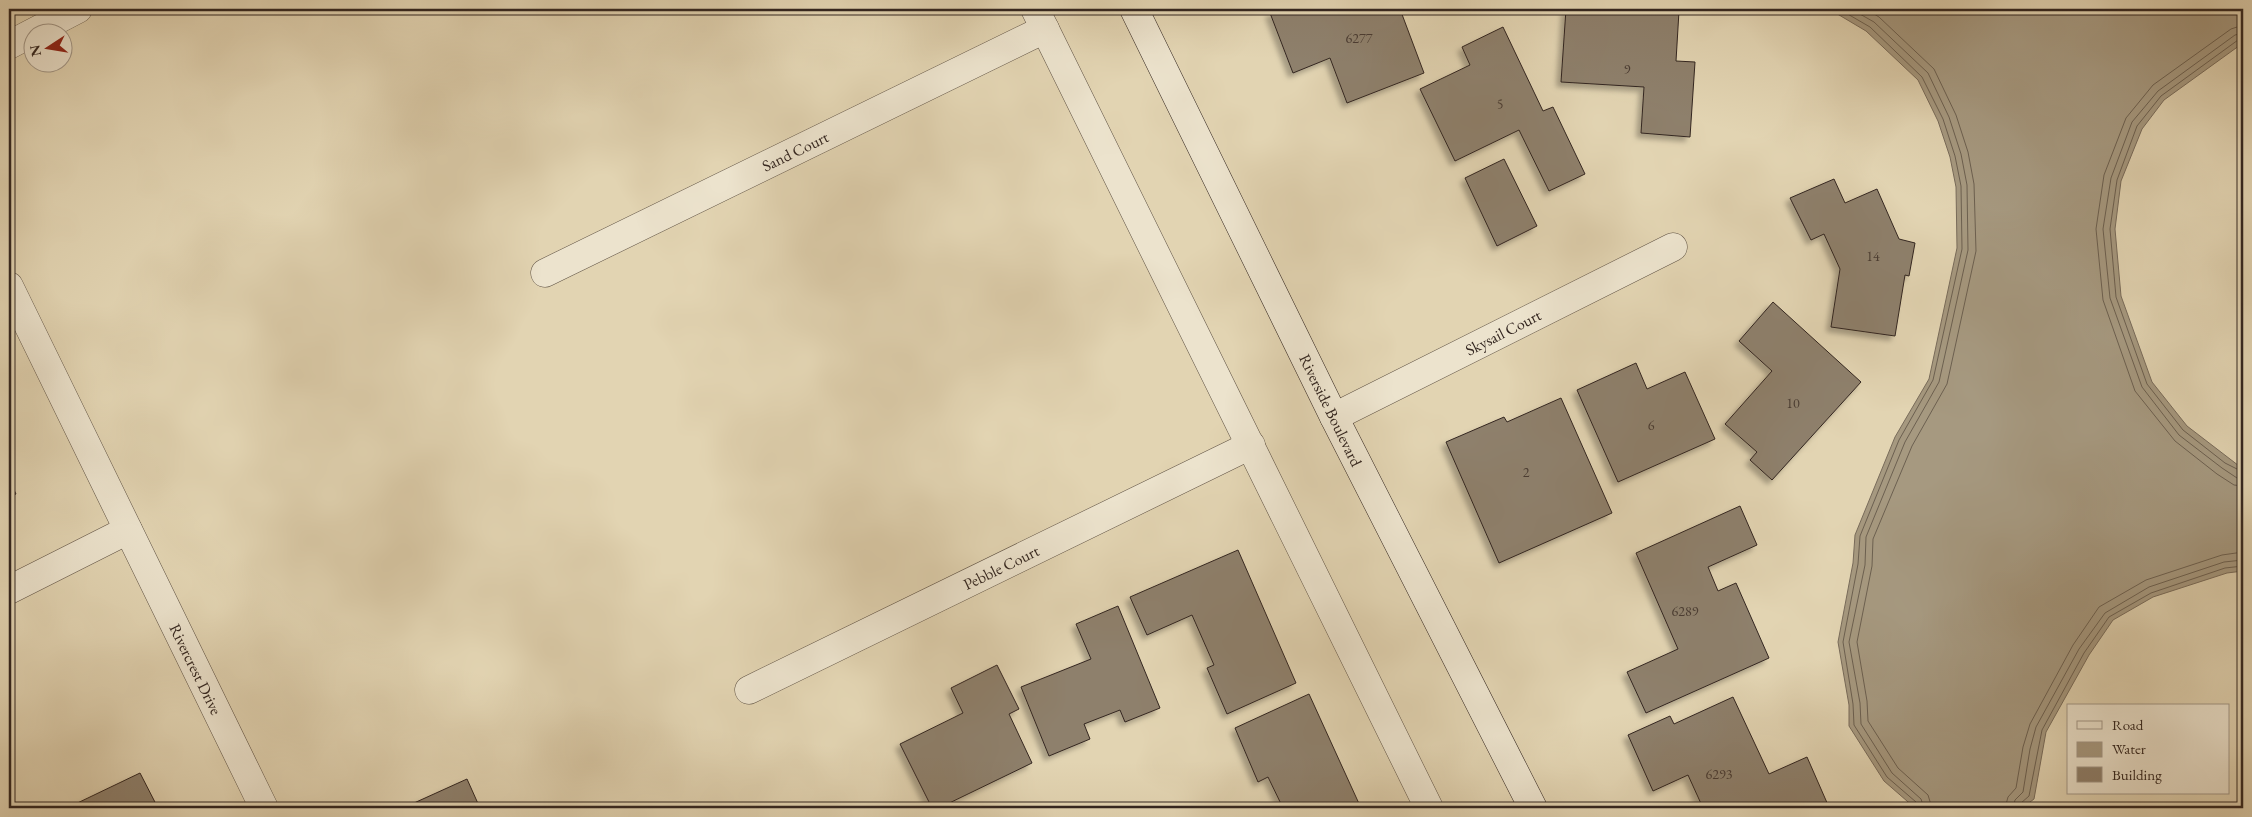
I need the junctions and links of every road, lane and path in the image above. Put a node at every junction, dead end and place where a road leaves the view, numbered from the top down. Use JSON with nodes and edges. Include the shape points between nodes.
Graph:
{"nodes":[{"id":1,"x":78,"y":9,"type":"edge"},
{"id":2,"x":1134,"y":9,"type":"edge"},
{"id":3,"x":1040,"y":19,"type":"edge"},
{"id":4,"x":9,"y":44,"type":"edge"},
{"id":5,"x":1673,"y":248,"type":"dead end"},
{"id":6,"x":545,"y":272,"type":"dead end"},
{"id":7,"x":9,"y":286,"type":"edge"},
{"id":8,"x":1334,"y":417,"type":"junction"},
{"id":9,"x":1252,"y":445,"type":"junction"},
{"id":10,"x":128,"y":530,"type":"junction"},
{"id":11,"x":9,"y":590,"type":"edge"},
{"id":12,"x":749,"y":690,"type":"dead end"},
{"id":13,"x":264,"y":808,"type":"edge"},
{"id":14,"x":1429,"y":808,"type":"edge"},
{"id":15,"x":1533,"y":808,"type":"edge"}],
"edges":[{"from":1,"to":4,"type":"street"},
{"from":2,"to":8,"type":"street","name":"Riverside Boulevard"},
{"from":3,"to":6,"type":"street","name":"Sand Court"},
{"from":3,"to":9,"type":"street"},
{"from":5,"to":8,"type":"street","name":"Skysail Court"},
{"from":7,"to":10,"type":"street","name":"Rivercrest Drive"},
{"from":8,"to":15,"type":"street","name":"Riverside Boulevard"},
{"from":9,"to":12,"type":"street","name":"Pebble Court"},
{"from":9,"to":14,"type":"street"},
{"from":10,"to":11,"type":"street"},
{"from":10,"to":13,"type":"street","name":"Rivercrest Drive"}]}
